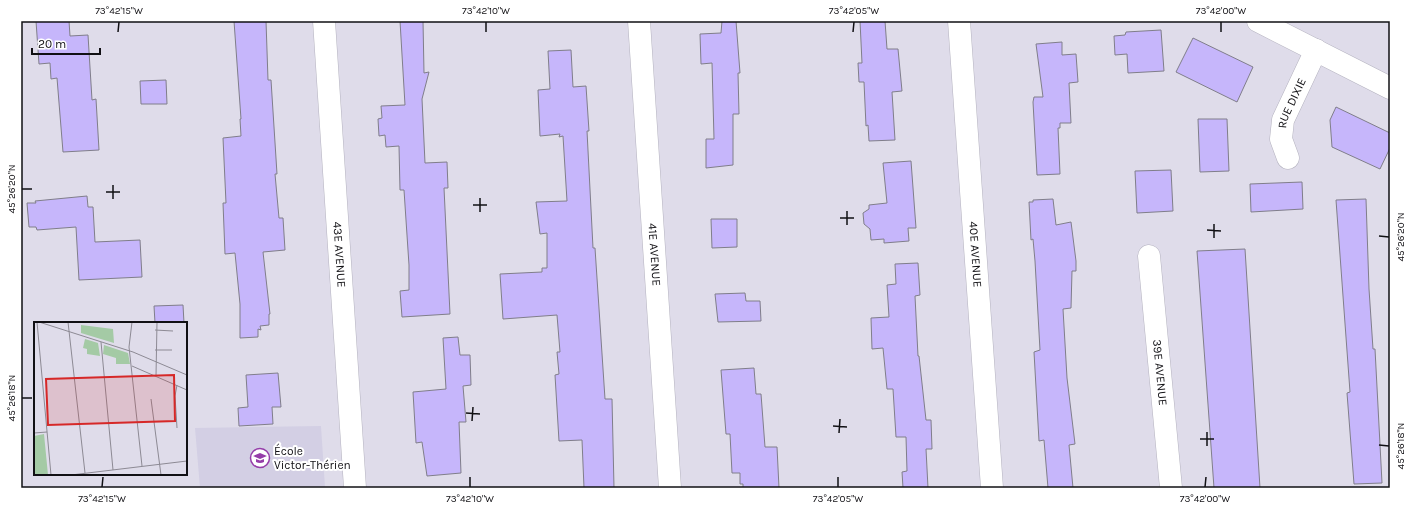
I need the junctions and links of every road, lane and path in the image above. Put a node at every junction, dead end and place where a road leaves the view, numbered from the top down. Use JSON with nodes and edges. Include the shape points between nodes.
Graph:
{"nodes":[{"id":1,"x":324,"y":21,"type":"edge"},
{"id":2,"x":639,"y":21,"type":"edge"},
{"id":3,"x":960,"y":21,"type":"edge"},
{"id":4,"x":1258,"y":21,"type":"edge"},
{"id":5,"x":1316,"y":50,"type":"junction"},
{"id":6,"x":1390,"y":88,"type":"edge"},
{"id":7,"x":1288,"y":158,"type":"dead end"},
{"id":8,"x":1149,"y":256,"type":"dead end"},
{"id":9,"x":355,"y":488,"type":"edge"},
{"id":10,"x":670,"y":488,"type":"edge"},
{"id":11,"x":992,"y":488,"type":"edge"},
{"id":12,"x":1171,"y":488,"type":"edge"}],
"edges":[{"from":1,"to":9,"type":"street","name":"43E AVENUE"},
{"from":2,"to":10,"type":"street","name":"41E AVENUE"},
{"from":3,"to":11,"type":"street","name":"40E AVENUE"},
{"from":4,"to":5,"type":"street"},
{"from":5,"to":6,"type":"street"},
{"from":5,"to":7,"type":"street","name":"RUE DIXIE","via":[[1283,120],[1281,139]]},
{"from":8,"to":12,"type":"street","name":"39E AVENUE"}]}
